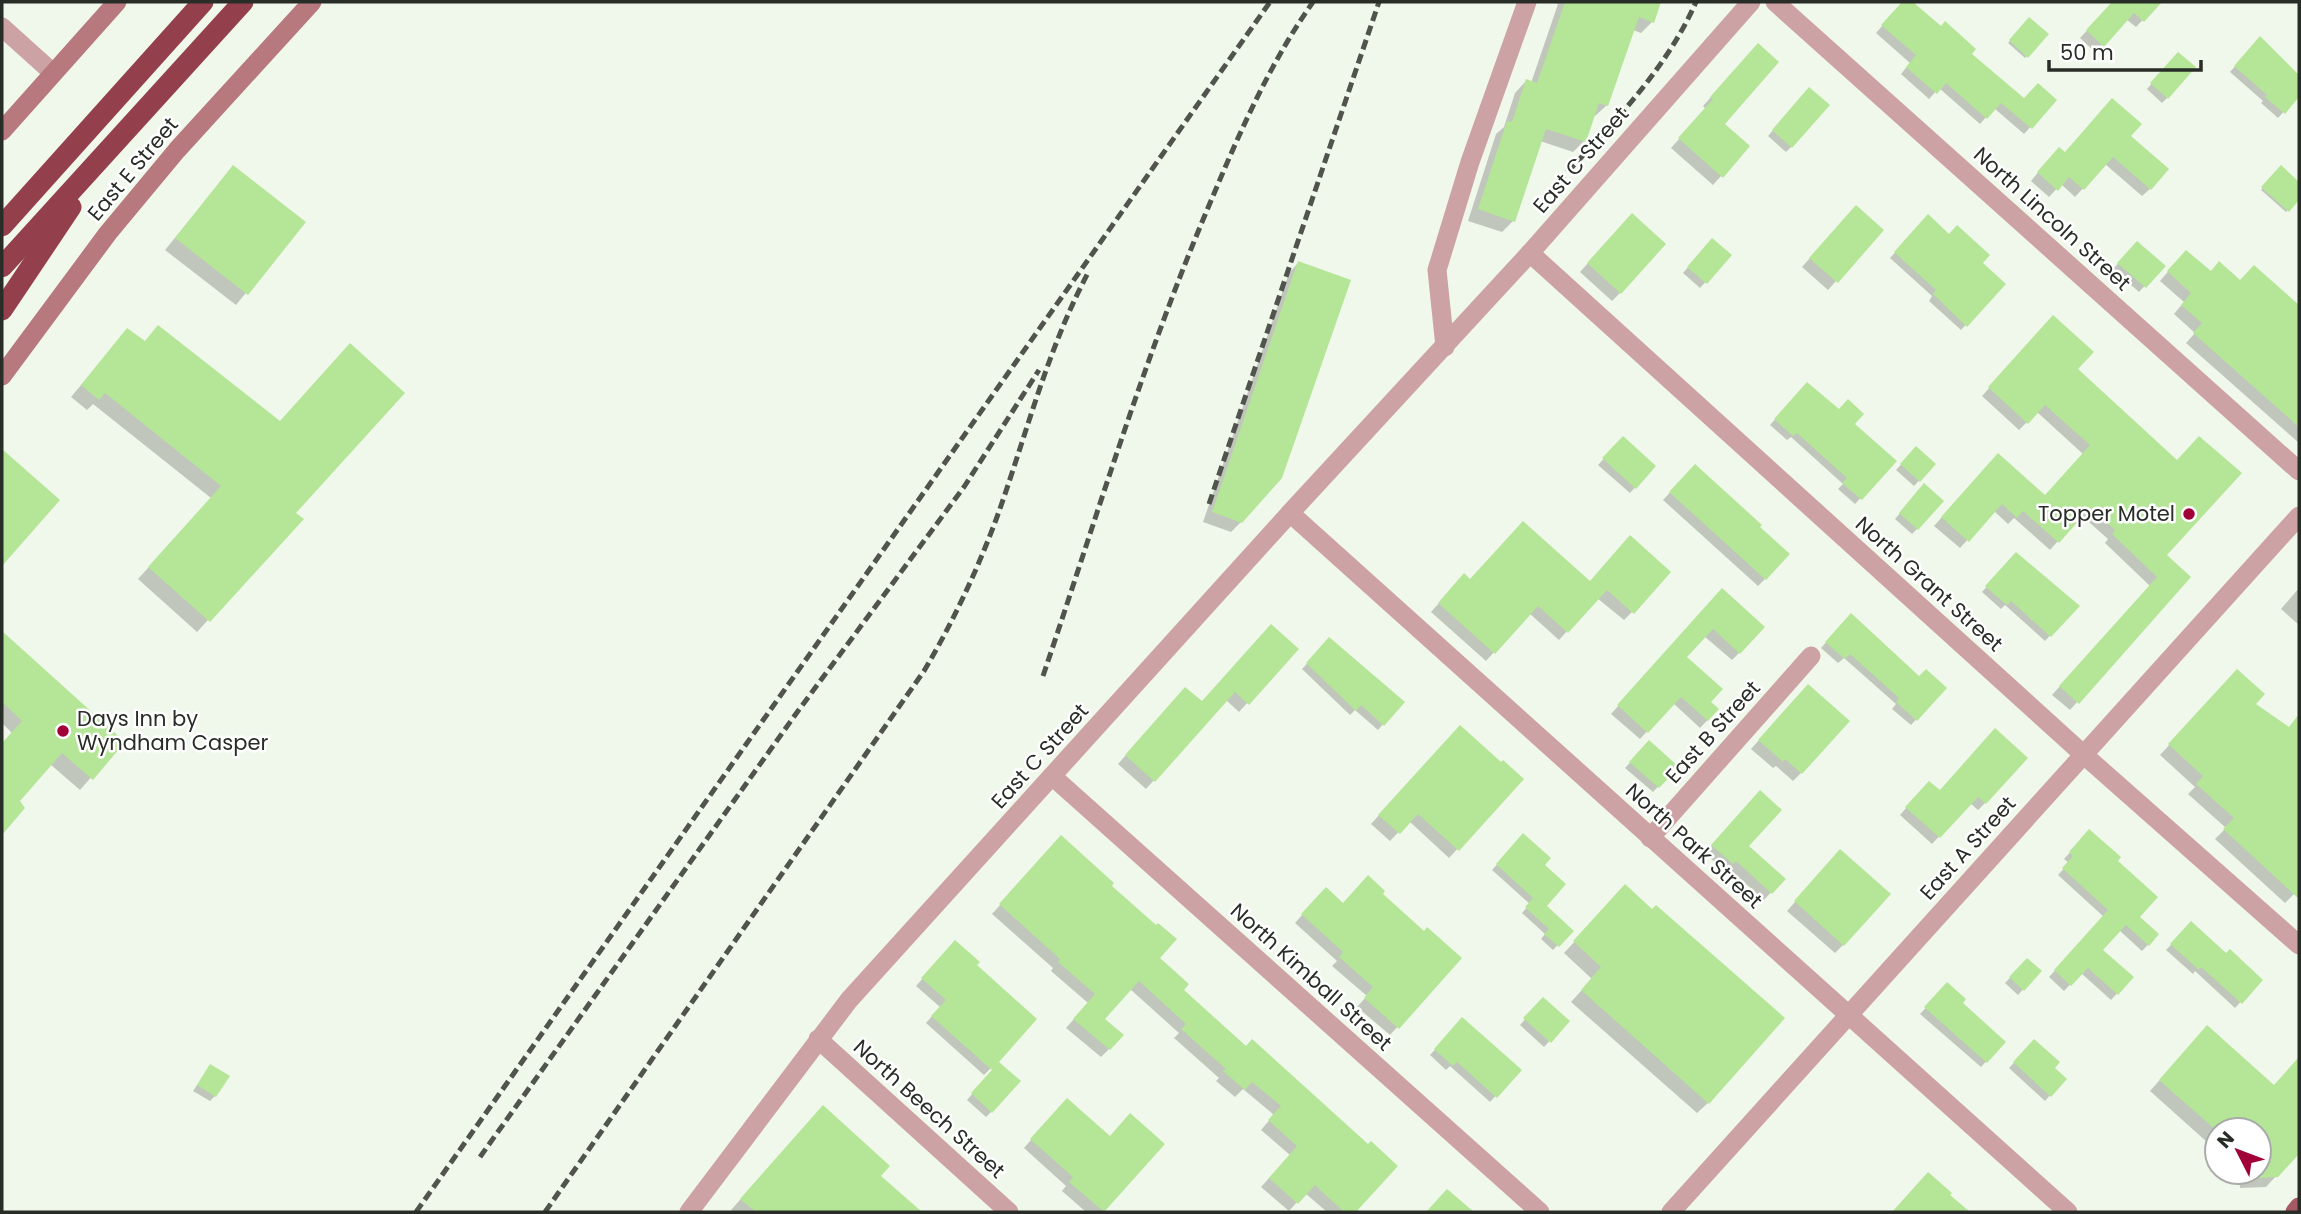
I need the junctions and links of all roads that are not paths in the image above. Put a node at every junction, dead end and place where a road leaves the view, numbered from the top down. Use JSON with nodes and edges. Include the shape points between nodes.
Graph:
{"nodes":[{"id":1,"x":117,"y":2,"type":"edge"},
{"id":2,"x":203,"y":2,"type":"edge"},
{"id":3,"x":243,"y":2,"type":"edge"},
{"id":4,"x":312,"y":2,"type":"edge"},
{"id":5,"x":1527,"y":2,"type":"edge"},
{"id":6,"x":1751,"y":2,"type":"edge"},
{"id":7,"x":1775,"y":2,"type":"edge"},
{"id":8,"x":2,"y":27,"type":"edge"},
{"id":9,"x":52,"y":72,"type":"junction"},
{"id":10,"x":89,"y":127,"type":"junction"},
{"id":11,"x":2,"y":131,"type":"edge"},
{"id":12,"x":111,"y":146,"type":"junction"},
{"id":13,"x":2,"y":209,"type":"edge"},
{"id":14,"x":2,"y":226,"type":"edge"},
{"id":15,"x":1530,"y":253,"type":"junction"},
{"id":16,"x":2,"y":267,"type":"edge"},
{"id":17,"x":2,"y":310,"type":"edge"},
{"id":18,"x":1445,"y":347,"type":"junction"},
{"id":19,"x":2,"y":376,"type":"edge"},
{"id":20,"x":2299,"y":471,"type":"edge"},
{"id":21,"x":1290,"y":513,"type":"junction"},
{"id":22,"x":2299,"y":516,"type":"edge"},
{"id":23,"x":1811,"y":656,"type":"dead end"},
{"id":24,"x":2084,"y":755,"type":"junction"},
{"id":25,"x":1052,"y":776,"type":"junction"},
{"id":26,"x":1650,"y":838,"type":"junction"},
{"id":27,"x":2299,"y":945,"type":"edge"},
{"id":28,"x":1849,"y":1014,"type":"junction"},
{"id":29,"x":818,"y":1039,"type":"junction"},
{"id":30,"x":2299,"y":1207,"type":"edge"},
{"id":31,"x":689,"y":1212,"type":"edge"},
{"id":32,"x":1009,"y":1212,"type":"edge"},
{"id":33,"x":1540,"y":1212,"type":"edge"},
{"id":34,"x":1671,"y":1212,"type":"edge"},
{"id":35,"x":2068,"y":1212,"type":"edge"},
{"id":36,"x":2295,"y":1212,"type":"edge"}],
"edges":[{"from":1,"to":9,"type":"main road"},
{"from":2,"to":10,"type":"highway"},
{"from":3,"to":12,"type":"highway"},
{"from":4,"to":19,"type":"main road","name":"East E Street","via":[[177,150],[94,250]]},
{"from":5,"to":18,"type":"street","via":[[1437,270]]},
{"from":6,"to":15,"type":"street","name":"East C Street"},
{"from":7,"to":20,"type":"street","name":"North Lincoln Street"},
{"from":8,"to":9,"type":"street"},
{"from":9,"to":11,"type":"main road"},
{"from":10,"to":13,"type":"highway"},
{"from":10,"to":14,"type":"highway"},
{"from":12,"to":16,"type":"highway"},
{"from":12,"to":17,"type":"highway"},
{"from":15,"to":18,"type":"street","name":"East C Street"},
{"from":15,"to":24,"type":"street","name":"North Grant Street"},
{"from":18,"to":21,"type":"street","name":"East C Street"},
{"from":21,"to":25,"type":"street","name":"East C Street"},
{"from":21,"to":26,"type":"street","name":"North Park Street"},
{"from":22,"to":24,"type":"street","name":"East A Street"},
{"from":23,"to":26,"type":"street","name":"East B Street"},
{"from":24,"to":27,"type":"street","name":"North Grant Street"},
{"from":24,"to":28,"type":"street","name":"East A Street"},
{"from":25,"to":29,"type":"street","name":"East C Street"},
{"from":25,"to":33,"type":"street","name":"North Kimball Street"},
{"from":26,"to":28,"type":"street","name":"North Park Street"},
{"from":28,"to":34,"type":"street","name":"East A Street"},
{"from":28,"to":35,"type":"street","name":"North Park Street"},
{"from":29,"to":31,"type":"street","name":"East C Street"},
{"from":29,"to":32,"type":"street","name":"North Beech Street"},
{"from":30,"to":36,"type":"main road"}]}
